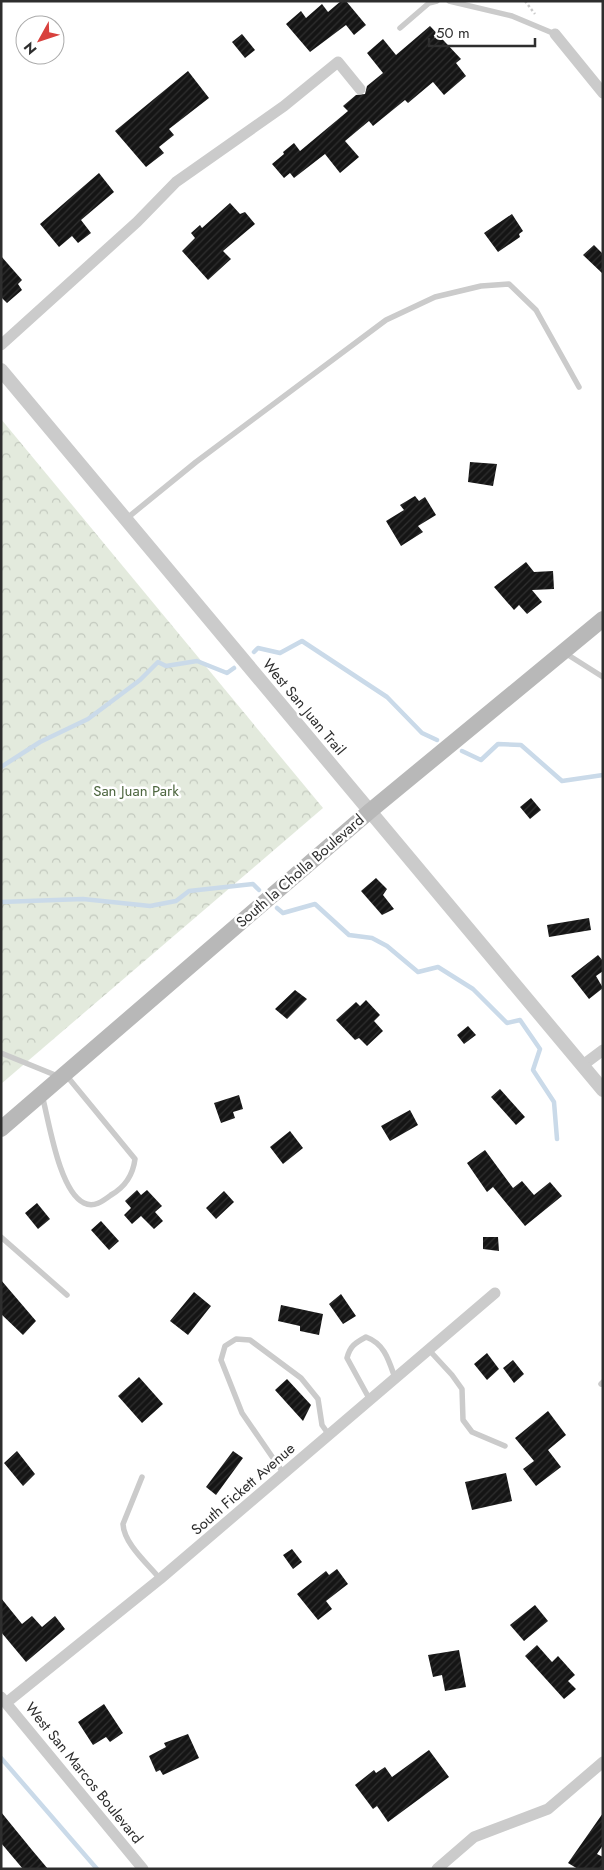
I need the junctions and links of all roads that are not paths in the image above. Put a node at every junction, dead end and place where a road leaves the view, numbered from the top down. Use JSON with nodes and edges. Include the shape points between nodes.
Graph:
{"nodes":[{"id":1,"x":436,"y":1,"type":"edge"},
{"id":2,"x":449,"y":1,"type":"edge"},
{"id":3,"x":400,"y":28,"type":"dead end"},
{"id":4,"x":556,"y":34,"type":"joint"},
{"id":5,"x":360,"y":89,"type":"dead end"},
{"id":6,"x":603,"y":93,"type":"edge"},
{"id":7,"x":1,"y":345,"type":"edge"},
{"id":8,"x":1,"y":370,"type":"edge"},
{"id":9,"x":579,"y":387,"type":"dead end"},
{"id":10,"x":126,"y":519,"type":"junction"},
{"id":11,"x":603,"y":619,"type":"edge"},
{"id":12,"x":563,"y":652,"type":"junction"},
{"id":13,"x":603,"y":677,"type":"edge"},
{"id":14,"x":370,"y":811,"type":"junction"},
{"id":15,"x":603,"y":1050,"type":"edge"},
{"id":16,"x":1,"y":1054,"type":"edge"},
{"id":17,"x":583,"y":1065,"type":"junction"},
{"id":18,"x":63,"y":1076,"type":"junction"},
{"id":19,"x":603,"y":1090,"type":"edge"},
{"id":20,"x":42,"y":1094,"type":"junction"},
{"id":21,"x":1,"y":1129,"type":"edge"},
{"id":22,"x":1,"y":1237,"type":"edge"},
{"id":23,"x":495,"y":1293,"type":"dead end"},
{"id":24,"x":68,"y":1295,"type":"dead end"},
{"id":25,"x":429,"y":1350,"type":"junction"},
{"id":26,"x":395,"y":1378,"type":"junction"},
{"id":27,"x":370,"y":1400,"type":"junction"},
{"id":28,"x":329,"y":1435,"type":"junction"},
{"id":29,"x":504,"y":1446,"type":"dead end"},
{"id":30,"x":284,"y":1474,"type":"junction"},
{"id":31,"x":142,"y":1477,"type":"dead end"},
{"id":32,"x":160,"y":1579,"type":"junction"},
{"id":33,"x":4,"y":1700,"type":"edge"},
{"id":34,"x":603,"y":1762,"type":"edge"},
{"id":35,"x":143,"y":1869,"type":"edge"},
{"id":36,"x":437,"y":1869,"type":"edge"}],
"edges":[{"from":1,"to":3,"type":"lane","via":[[429,3]]},
{"from":2,"to":4,"type":"lane","via":[[512,16]]},
{"from":4,"to":6,"type":"street"},
{"from":5,"to":7,"type":"street","via":[[338,62],[284,106],[176,182],[137,222]]},
{"from":8,"to":10,"type":"street","name":"West San Juan Trail"},
{"from":9,"to":10,"type":"lane","via":[[536,310],[509,284],[481,286],[435,297],[386,320],[196,462]]},
{"from":10,"to":14,"type":"street","name":"West San Juan Trail"},
{"from":11,"to":12,"type":"main road","name":"South la Cholla Boulevard"},
{"from":12,"to":13,"type":"lane"},
{"from":12,"to":14,"type":"main road","name":"South la Cholla Boulevard"},
{"from":14,"to":17,"type":"street","name":"West San Juan Trail"},
{"from":14,"to":18,"type":"main road","name":"South la Cholla Boulevard"},
{"from":15,"to":17,"type":"street"},
{"from":16,"to":18,"type":"lane"},
{"from":17,"to":19,"type":"street","name":"West San Juan Trail"},
{"from":18,"to":20,"type":"main road","name":"South la Cholla Boulevard"},
{"from":18,"to":20,"type":"lane","via":[[135,1159],[133,1173],[118,1191],[97,1204],[85,1204],[72,1194],[62,1173]]},
{"from":20,"to":21,"type":"main road","name":"South la Cholla Boulevard"},
{"from":22,"to":24,"type":"lane"},
{"from":23,"to":25,"type":"street","name":"South Fickett Avenue"},
{"from":25,"to":26,"type":"street","name":"South Fickett Avenue"},
{"from":25,"to":29,"type":"lane","via":[[462,1389],[464,1420],[472,1432]]},
{"from":26,"to":27,"type":"street","name":"South Fickett Avenue"},
{"from":26,"to":27,"type":"lane","via":[[387,1354],[377,1341],[366,1337],[354,1344],[347,1358]]},
{"from":27,"to":28,"type":"street","name":"South Fickett Avenue"},
{"from":28,"to":30,"type":"street","name":"South Fickett Avenue"},
{"from":28,"to":30,"type":"lane","via":[[322,1425],[318,1399],[301,1378],[250,1340],[236,1340],[225,1346],[221,1360],[242,1413]]},
{"from":30,"to":32,"type":"street","name":"South Fickett Avenue"},
{"from":31,"to":32,"type":"lane","via":[[124,1531],[129,1542]]},
{"from":32,"to":33,"type":"street","name":"South Fickett Avenue"},
{"from":33,"to":35,"type":"street","name":"West San Marcos Boulevard"},
{"from":34,"to":36,"type":"street","via":[[548,1809],[474,1837]]}]}
